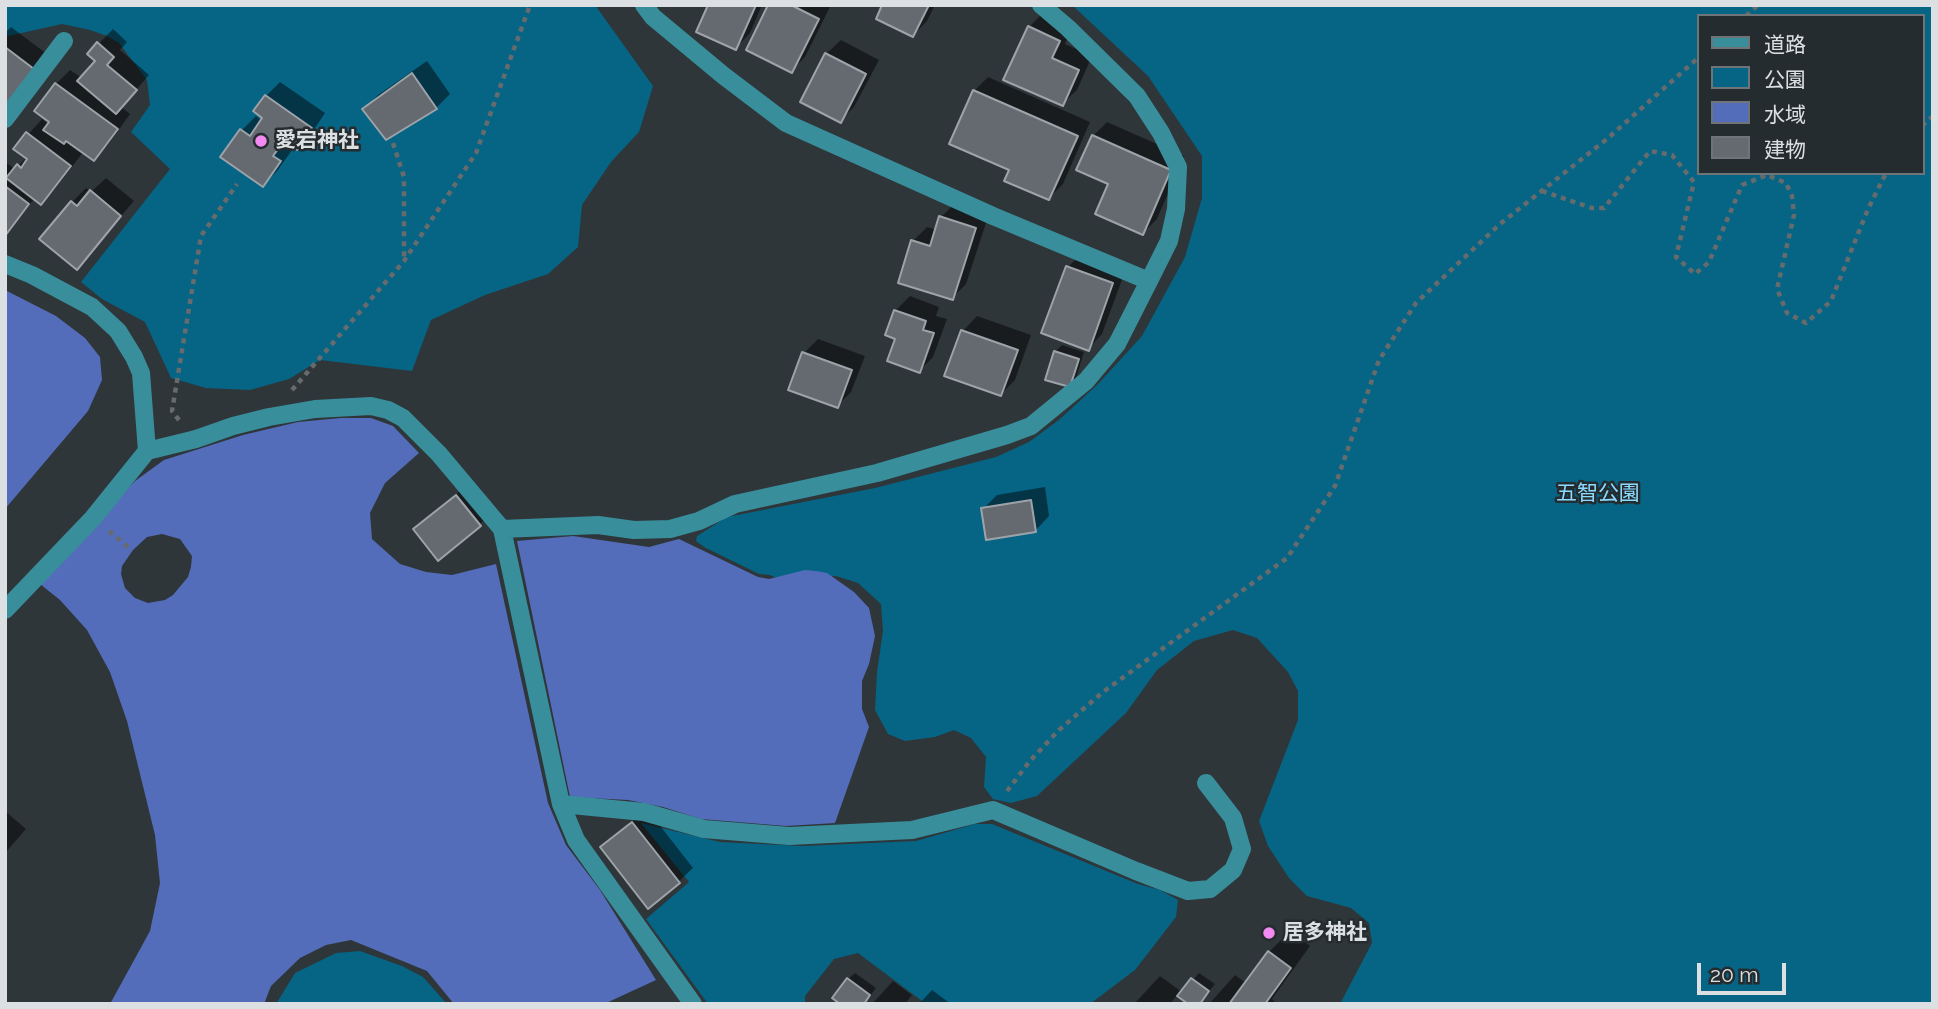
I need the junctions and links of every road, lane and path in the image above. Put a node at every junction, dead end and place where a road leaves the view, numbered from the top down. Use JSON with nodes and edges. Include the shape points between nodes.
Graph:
{"nodes":[{"id":1,"x":530,"y":5,"type":"edge"},
{"id":2,"x":644,"y":5,"type":"edge"},
{"id":3,"x":1041,"y":5,"type":"edge"},
{"id":4,"x":64,"y":40,"type":"dead end"},
{"id":5,"x":1696,"y":60,"type":"edge"},
{"id":6,"x":5,"y":118,"type":"edge"},
{"id":7,"x":393,"y":143,"type":"dead end"},
{"id":8,"x":1767,"y":175,"type":"edge"},
{"id":9,"x":1767,"y":175,"type":"edge"},
{"id":10,"x":1885,"y":175,"type":"edge"},
{"id":11,"x":237,"y":184,"type":"dead end"},
{"id":12,"x":1541,"y":190,"type":"junction"},
{"id":13,"x":404,"y":261,"type":"junction"},
{"id":14,"x":5,"y":264,"type":"edge"},
{"id":15,"x":1149,"y":281,"type":"junction"},
{"id":16,"x":269,"y":416,"type":"junction"},
{"id":17,"x":196,"y":439,"type":"junction"},
{"id":18,"x":147,"y":451,"type":"junction"},
{"id":19,"x":502,"y":529,"type":"junction"},
{"id":20,"x":5,"y":610,"type":"edge"},
{"id":21,"x":1206,"y":783,"type":"dead end"},
{"id":22,"x":561,"y":804,"type":"junction"},
{"id":23,"x":993,"y":810,"type":"junction"},
{"id":24,"x":691,"y":1003,"type":"edge"}],
"edges":[{"from":1,"to":13,"type":"path","via":[[476,153]]},
{"from":2,"to":15,"type":"street","via":[[786,123]]},
{"from":3,"to":15,"type":"street","via":[[1137,96],[1178,167],[1177,209],[1169,241]]},
{"from":4,"to":6,"type":"street"},
{"from":5,"to":12,"type":"path"},
{"from":7,"to":13,"type":"path","via":[[404,177]]},
{"from":8,"to":12,"type":"path","via":[[1742,185],[1709,262],[1695,274],[1676,257],[1694,182],[1672,155],[1650,151],[1604,208]]},
{"from":9,"to":10,"type":"path","via":[[1786,183],[1794,215],[1777,289],[1787,313],[1806,323],[1832,301]]},
{"from":11,"to":17,"type":"path","via":[[201,236],[172,411]]},
{"from":12,"to":23,"type":"path","via":[[1416,303],[1379,360],[1335,486],[1287,558],[1103,692],[1030,761]]},
{"from":13,"to":16,"type":"path"},
{"from":14,"to":18,"type":"street","via":[[83,302],[118,331],[141,373]]},
{"from":15,"to":19,"type":"street","via":[[1117,344],[1086,381],[1031,426],[877,473],[736,503],[670,529]]},
{"from":16,"to":17,"type":"street"},
{"from":16,"to":19,"type":"street","via":[[348,405],[388,410],[403,418],[439,454]]},
{"from":17,"to":18,"type":"street"},
{"from":18,"to":20,"type":"street","via":[[93,518]]},
{"from":19,"to":22,"type":"street"},
{"from":21,"to":23,"type":"street","via":[[1233,818],[1242,849],[1233,870],[1210,889],[1188,891]]},
{"from":22,"to":23,"type":"street","via":[[644,812],[704,829],[789,836],[912,830]]},
{"from":22,"to":24,"type":"street","via":[[576,840]]}]}
